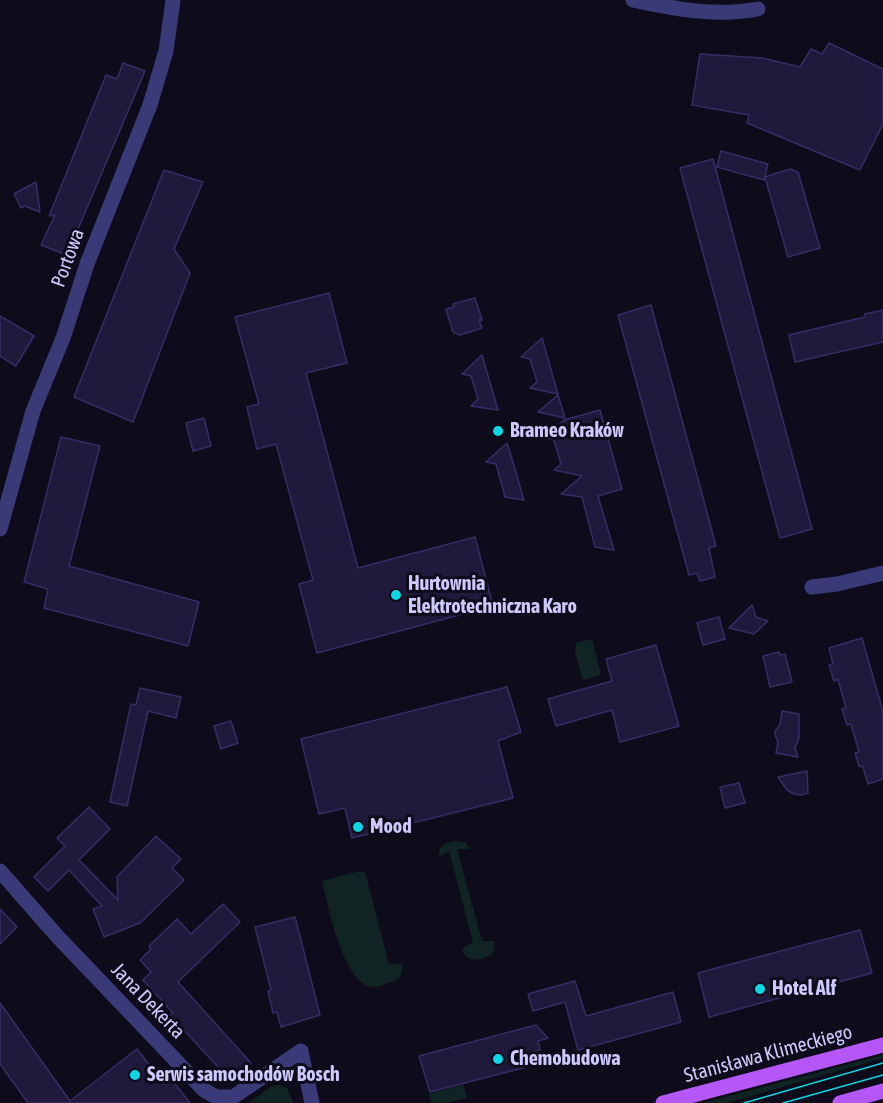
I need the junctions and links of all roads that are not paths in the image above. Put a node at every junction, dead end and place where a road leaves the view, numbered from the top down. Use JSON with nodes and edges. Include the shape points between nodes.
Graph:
{"nodes":[{"id":1,"x":173,"y":0,"type":"edge"},
{"id":2,"x":633,"y":0,"type":"edge"},
{"id":3,"x":758,"y":9,"type":"dead end"},
{"id":4,"x":0,"y":529,"type":"edge"},
{"id":5,"x":883,"y":573,"type":"edge"},
{"id":6,"x":812,"y":587,"type":"dead end"},
{"id":7,"x":0,"y":871,"type":"edge"},
{"id":8,"x":883,"y":1045,"type":"edge"},
{"id":9,"x":883,"y":1091,"type":"edge"},
{"id":10,"x":312,"y":1103,"type":"edge"},
{"id":11,"x":663,"y":1103,"type":"edge"},
{"id":12,"x":840,"y":1103,"type":"edge"}],
"edges":[{"from":1,"to":4,"type":"street","name":"Portowa","via":[[166,51],[150,105],[33,411]]},
{"from":2,"to":3,"type":"street","via":[[710,13]]},
{"from":5,"to":6,"type":"street"},
{"from":7,"to":10,"type":"street","name":"Jana Dekerta","via":[[204,1090],[216,1097],[233,1097],[301,1051]]},
{"from":8,"to":11,"type":"main road","name":"Stanisława Klimeckiego"},
{"from":9,"to":12,"type":"main road"}]}
